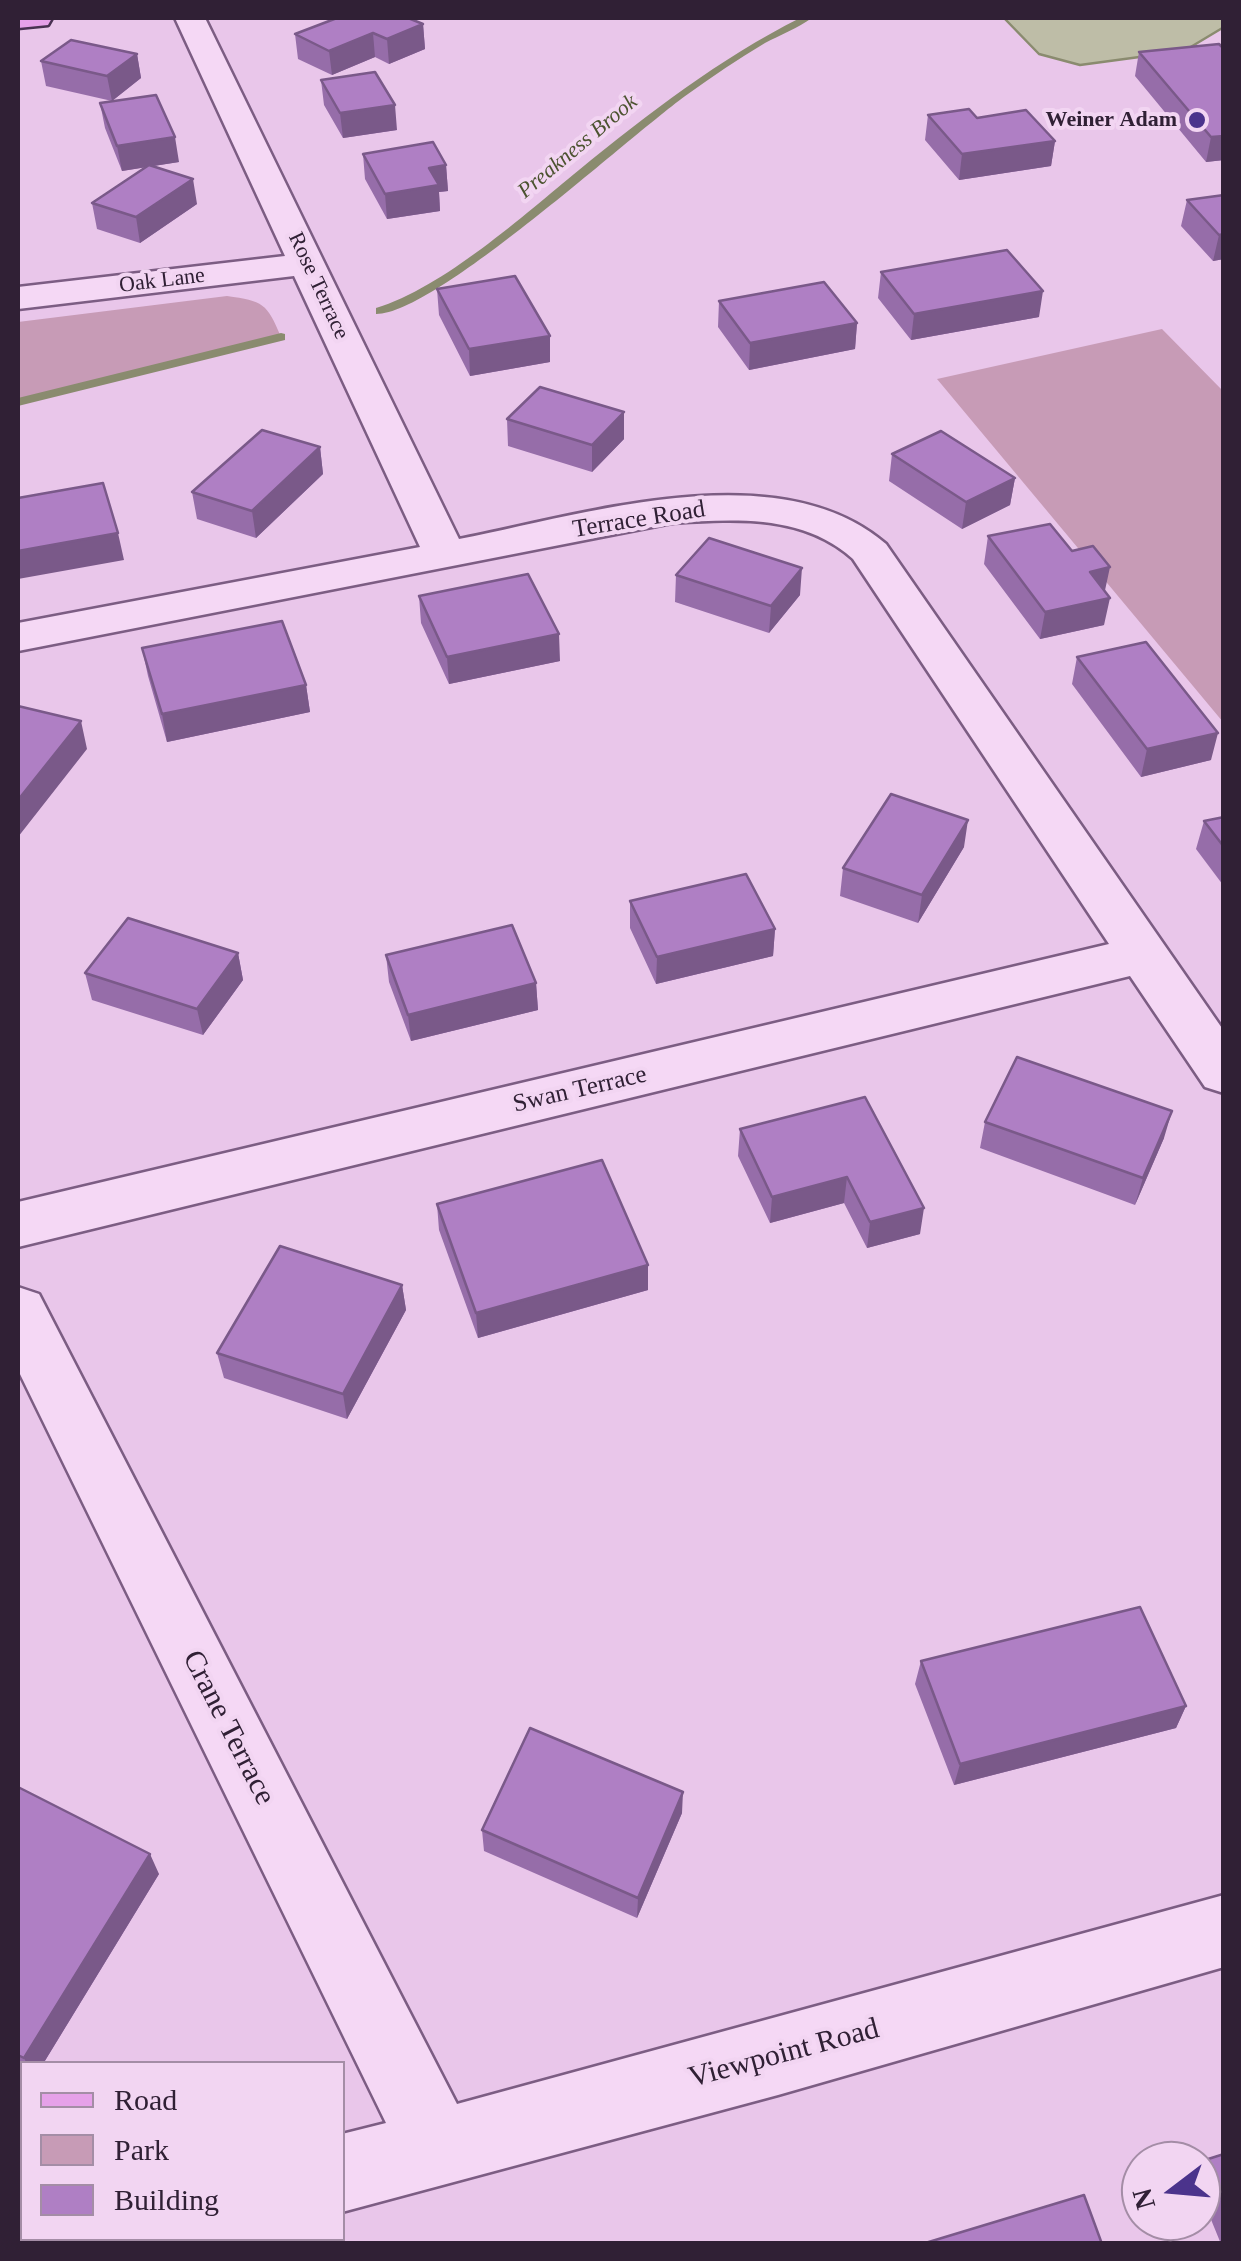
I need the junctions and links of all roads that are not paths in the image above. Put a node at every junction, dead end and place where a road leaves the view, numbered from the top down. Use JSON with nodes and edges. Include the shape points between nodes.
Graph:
{"nodes":[{"id":1,"x":37,"y":18,"type":"edge"},
{"id":2,"x":190,"y":18,"type":"edge"},
{"id":3,"x":18,"y":20,"type":"edge"},
{"id":4,"x":307,"y":264,"type":"junction"},
{"id":5,"x":18,"y":298,"type":"edge"},
{"id":6,"x":444,"y":555,"type":"junction"},
{"id":7,"x":18,"y":637,"type":"edge"},
{"id":8,"x":1142,"y":954,"type":"junction"},
{"id":9,"x":1224,"y":1073,"type":"edge"},
{"id":10,"x":18,"y":1224,"type":"edge"},
{"id":11,"x":18,"y":1310,"type":"edge"},
{"id":12,"x":1224,"y":1931,"type":"edge"},
{"id":13,"x":438,"y":2146,"type":"junction"},
{"id":14,"x":345,"y":2172,"type":"edge"}],
"edges":[{"from":1,"to":3,"type":"main road"},
{"from":2,"to":4,"type":"street","name":"Rose Terrace"},
{"from":4,"to":5,"type":"street","name":"Oak Lane"},
{"from":4,"to":6,"type":"street","name":"Rose Terrace"},
{"from":6,"to":7,"type":"street","name":"Terrace Road"},
{"from":6,"to":8,"type":"street","name":"Terrace Road","via":[[718,507],[775,511],[837,528],[864,544],[880,564]]},
{"from":8,"to":9,"type":"street","name":"Terrace Road"},
{"from":8,"to":10,"type":"street","name":"Swan Terrace"},
{"from":11,"to":13,"type":"street","name":"Crane Terrace"},
{"from":12,"to":13,"type":"street","name":"Viewpoint Road"},
{"from":13,"to":14,"type":"street","name":"Viewpoint Road"}]}
